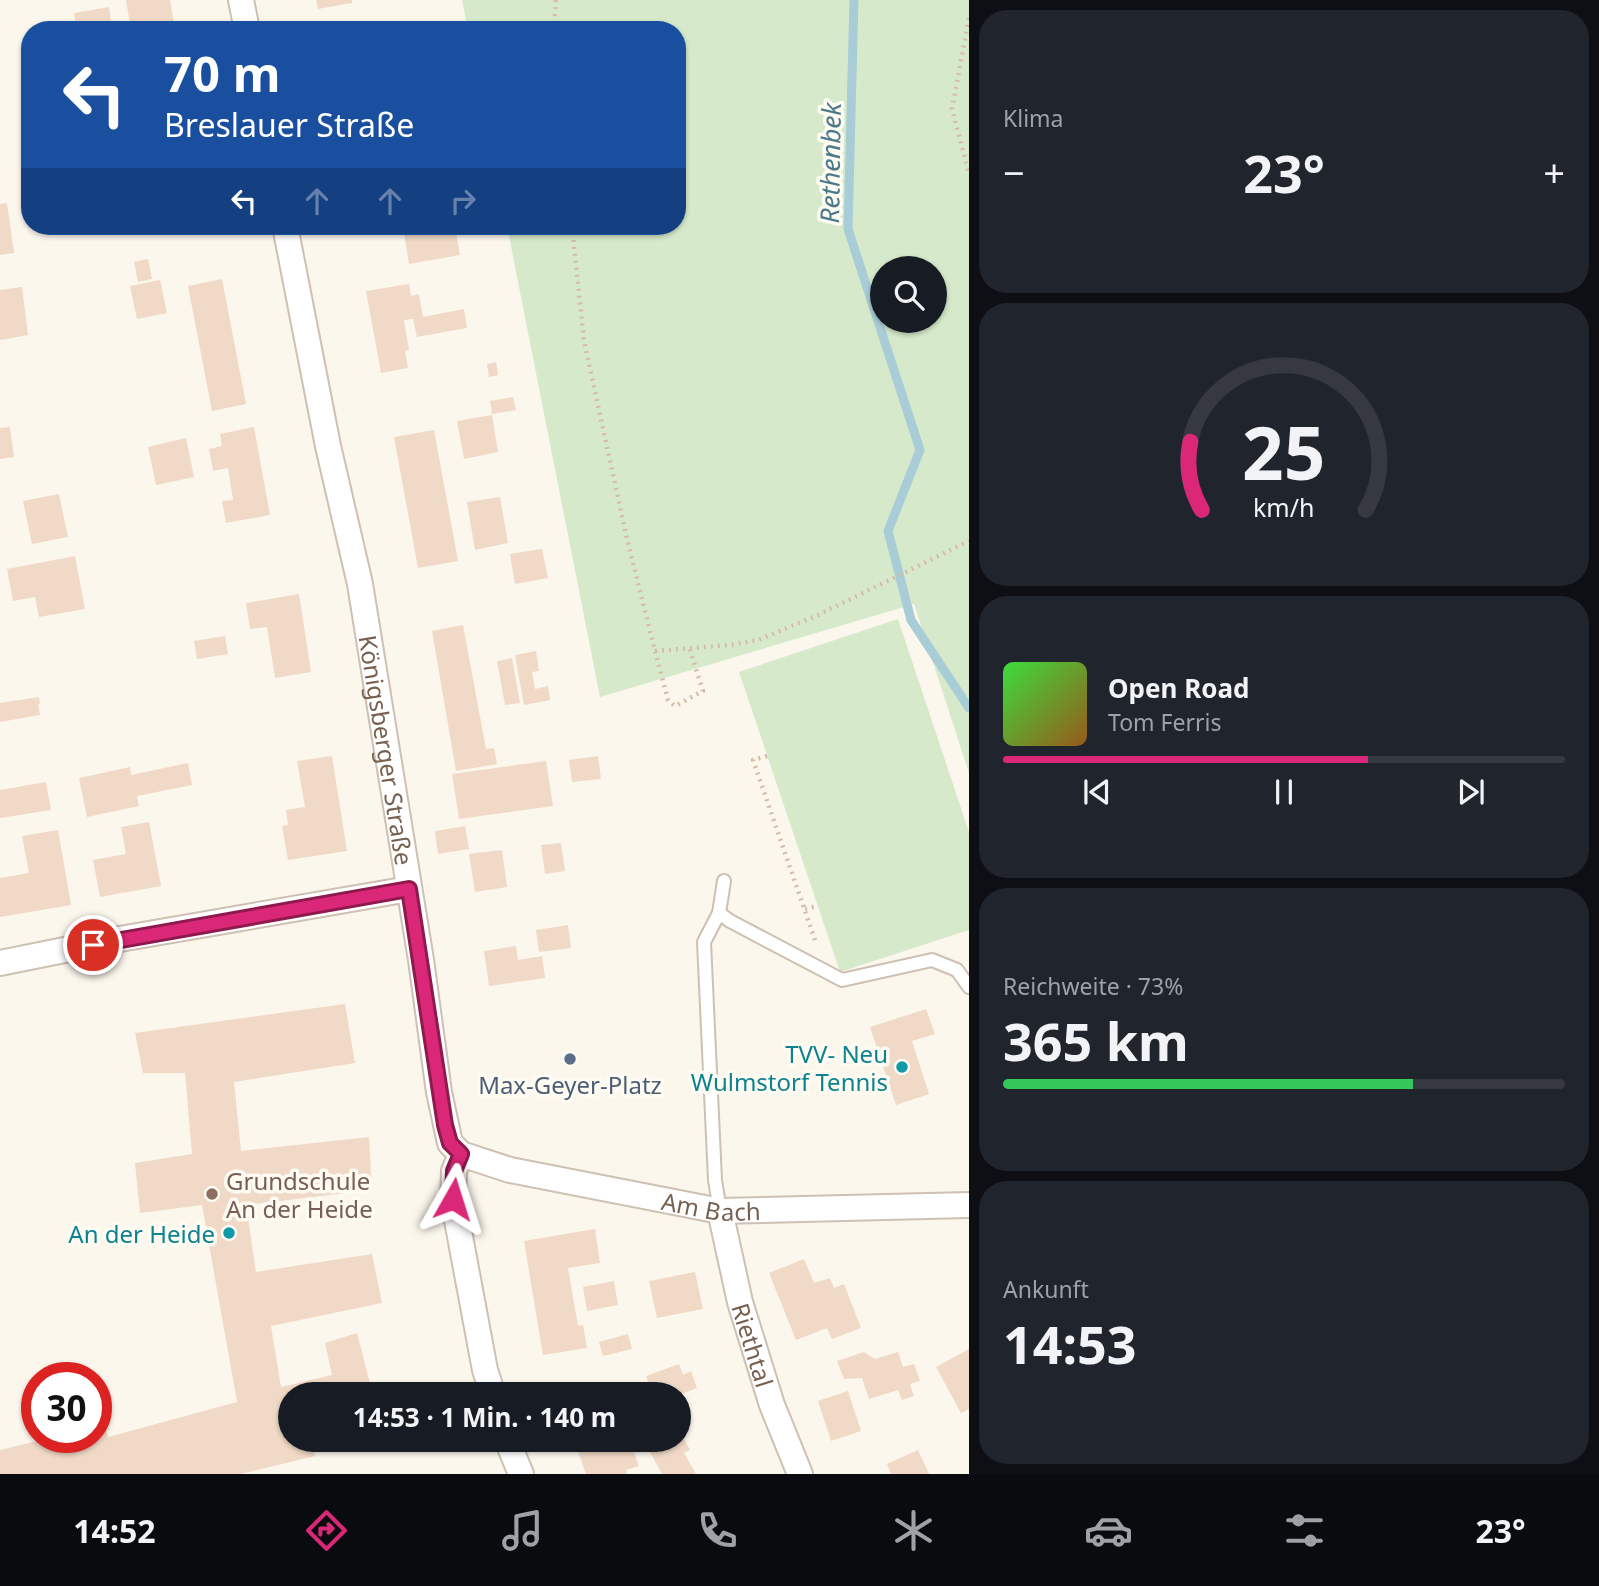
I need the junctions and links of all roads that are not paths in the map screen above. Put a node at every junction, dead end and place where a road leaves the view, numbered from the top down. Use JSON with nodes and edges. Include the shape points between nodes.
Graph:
{"nodes":[{"id":1,"x":241,"y":0,"type":"edge"},
{"id":2,"x":245,"y":21,"type":"edge"},
{"id":3,"x":287,"y":235,"type":"edge"},
{"id":4,"x":724,"y":881,"type":"dead end"},
{"id":5,"x":409,"y":889,"type":"junction"},
{"id":6,"x":719,"y":913,"type":"junction"},
{"id":7,"x":0,"y":963,"type":"edge"},
{"id":8,"x":969,"y":987,"type":"edge"},
{"id":9,"x":461,"y":1154,"type":"junction"},
{"id":10,"x":969,"y":1205,"type":"edge"},
{"id":11,"x":720,"y":1211,"type":"junction"},
{"id":12,"x":489,"y":1382,"type":"edge"},
{"id":13,"x":510,"y":1452,"type":"edge"},
{"id":14,"x":515,"y":1472,"type":"edge"},
{"id":15,"x":800,"y":1474,"type":"edge"}],
"edges":[{"from":1,"to":2,"type":"street"},
{"from":3,"to":5,"type":"street","name":"Königsberger Straße","via":[[360,584]]},
{"from":4,"to":6,"type":"lane"},
{"from":5,"to":7,"type":"street"},
{"from":5,"to":9,"type":"street","name":"Königsberger Straße","via":[[445,1125],[450,1143]]},
{"from":6,"to":8,"type":"lane","via":[[842,980],[932,960],[957,970]]},
{"from":6,"to":11,"type":"lane","via":[[704,942]]},
{"from":9,"to":11,"type":"street","name":"Am Bach","via":[[510,1170]]},
{"from":9,"to":12,"type":"street","via":[[454,1171],[453,1199]]},
{"from":10,"to":11,"type":"street","name":"Am Bach"},
{"from":11,"to":15,"type":"street","name":"Riethtal","via":[[744,1315]]},
{"from":13,"to":14,"type":"street"}]}
